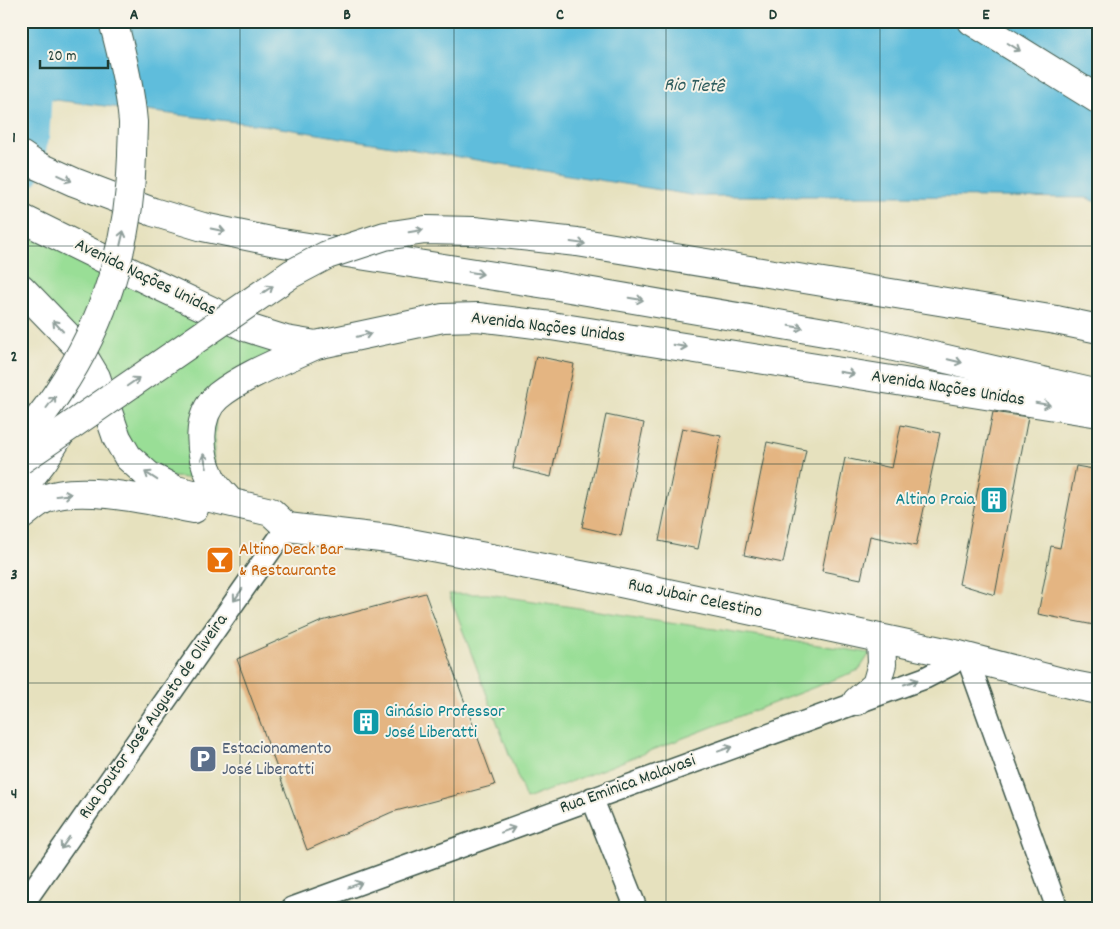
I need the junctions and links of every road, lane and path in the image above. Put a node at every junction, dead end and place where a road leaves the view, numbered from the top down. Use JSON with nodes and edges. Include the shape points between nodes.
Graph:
{"nodes":[{"id":1,"x":113,"y":21,"type":"edge"},
{"id":2,"x":972,"y":21,"type":"edge"},
{"id":3,"x":1099,"y":100,"type":"edge"},
{"id":4,"x":21,"y":156,"type":"edge"},
{"id":5,"x":27,"y":221,"type":"edge"},
{"id":6,"x":24,"y":290,"type":"edge"},
{"id":7,"x":1099,"y":329,"type":"edge"},
{"id":8,"x":316,"y":344,"type":"junction"},
{"id":9,"x":96,"y":377,"type":"junction"},
{"id":10,"x":1099,"y":394,"type":"edge"},
{"id":11,"x":1099,"y":413,"type":"edge"},
{"id":12,"x":21,"y":441,"type":"edge"},
{"id":13,"x":21,"y":460,"type":"edge"},
{"id":14,"x":21,"y":490,"type":"edge"},
{"id":15,"x":230,"y":502,"type":"junction"},
{"id":16,"x":21,"y":516,"type":"edge"},
{"id":17,"x":287,"y":527,"type":"junction"},
{"id":18,"x":881,"y":639,"type":"junction"},
{"id":19,"x":963,"y":656,"type":"junction"},
{"id":20,"x":1099,"y":690,"type":"edge"},
{"id":21,"x":857,"y":701,"type":"junction"},
{"id":22,"x":592,"y":798,"type":"junction"},
{"id":23,"x":21,"y":907,"type":"edge"},
{"id":24,"x":294,"y":907,"type":"edge"},
{"id":25,"x":636,"y":908,"type":"edge"},
{"id":26,"x":1057,"y":908,"type":"edge"}],
"edges":[{"from":12,"to":1,"type":"main road","one_way":true,"bridge":true,"via":[[58,392],[92,332],[112,284],[125,227],[133,122]]},
{"from":2,"to":3,"type":"main road","one_way":true},
{"from":4,"to":10,"type":"main road","one_way":true,"bridge":true,"via":[[74,182],[203,227],[276,242],[842,335]]},
{"from":5,"to":8,"type":"main road","name":"Avenida Nações Unidas","via":[[248,328],[286,340]]},
{"from":9,"to":6,"type":"main road","one_way":true,"via":[[78,347]]},
{"from":13,"to":7,"type":"main road","one_way":true,"bridge":true,"via":[[291,274],[327,255],[386,236],[425,230],[474,231],[577,242]]},
{"from":8,"to":11,"type":"main road","name":"Avenida Nações Unidas","one_way":true,"via":[[417,322],[478,317]]},
{"from":15,"to":8,"type":"main road","one_way":true,"via":[[212,480],[205,464],[201,437],[205,415],[217,397],[242,381]]},
{"from":9,"to":14,"type":"main road","via":[[44,460]]},
{"from":15,"to":9,"type":"main road","one_way":true,"via":[[176,490],[148,475],[128,457],[117,438]]},
{"from":15,"to":17,"type":"main road","via":[[271,512]]},
{"from":16,"to":17,"type":"main road","name":"Rua Jubair Celestino","one_way":true,"via":[[43,499],[60,494],[103,494]]},
{"from":17,"to":18,"type":"main road","name":"Rua Jubair Celestino","via":[[389,539],[497,558]]},
{"from":17,"to":23,"type":"street","name":"Rua Doutor José Augusto de Oliveira","one_way":true},
{"from":18,"to":19,"type":"main road","name":"Rua Jubair Celestino"},
{"from":18,"to":21,"type":"main road","via":[[882,664],[876,685]]},
{"from":19,"to":20,"type":"main road","name":"Rua Jubair Celestino"},
{"from":21,"to":19,"type":"street","name":"Rua Eminica Malavasi","one_way":true,"via":[[925,678]]},
{"from":19,"to":26,"type":"street"},
{"from":22,"to":21,"type":"street","name":"Rua Eminica Malavasi","one_way":true},
{"from":24,"to":22,"type":"street","name":"Rua Eminica Malavasi","one_way":true},
{"from":22,"to":25,"type":"street"}]}
